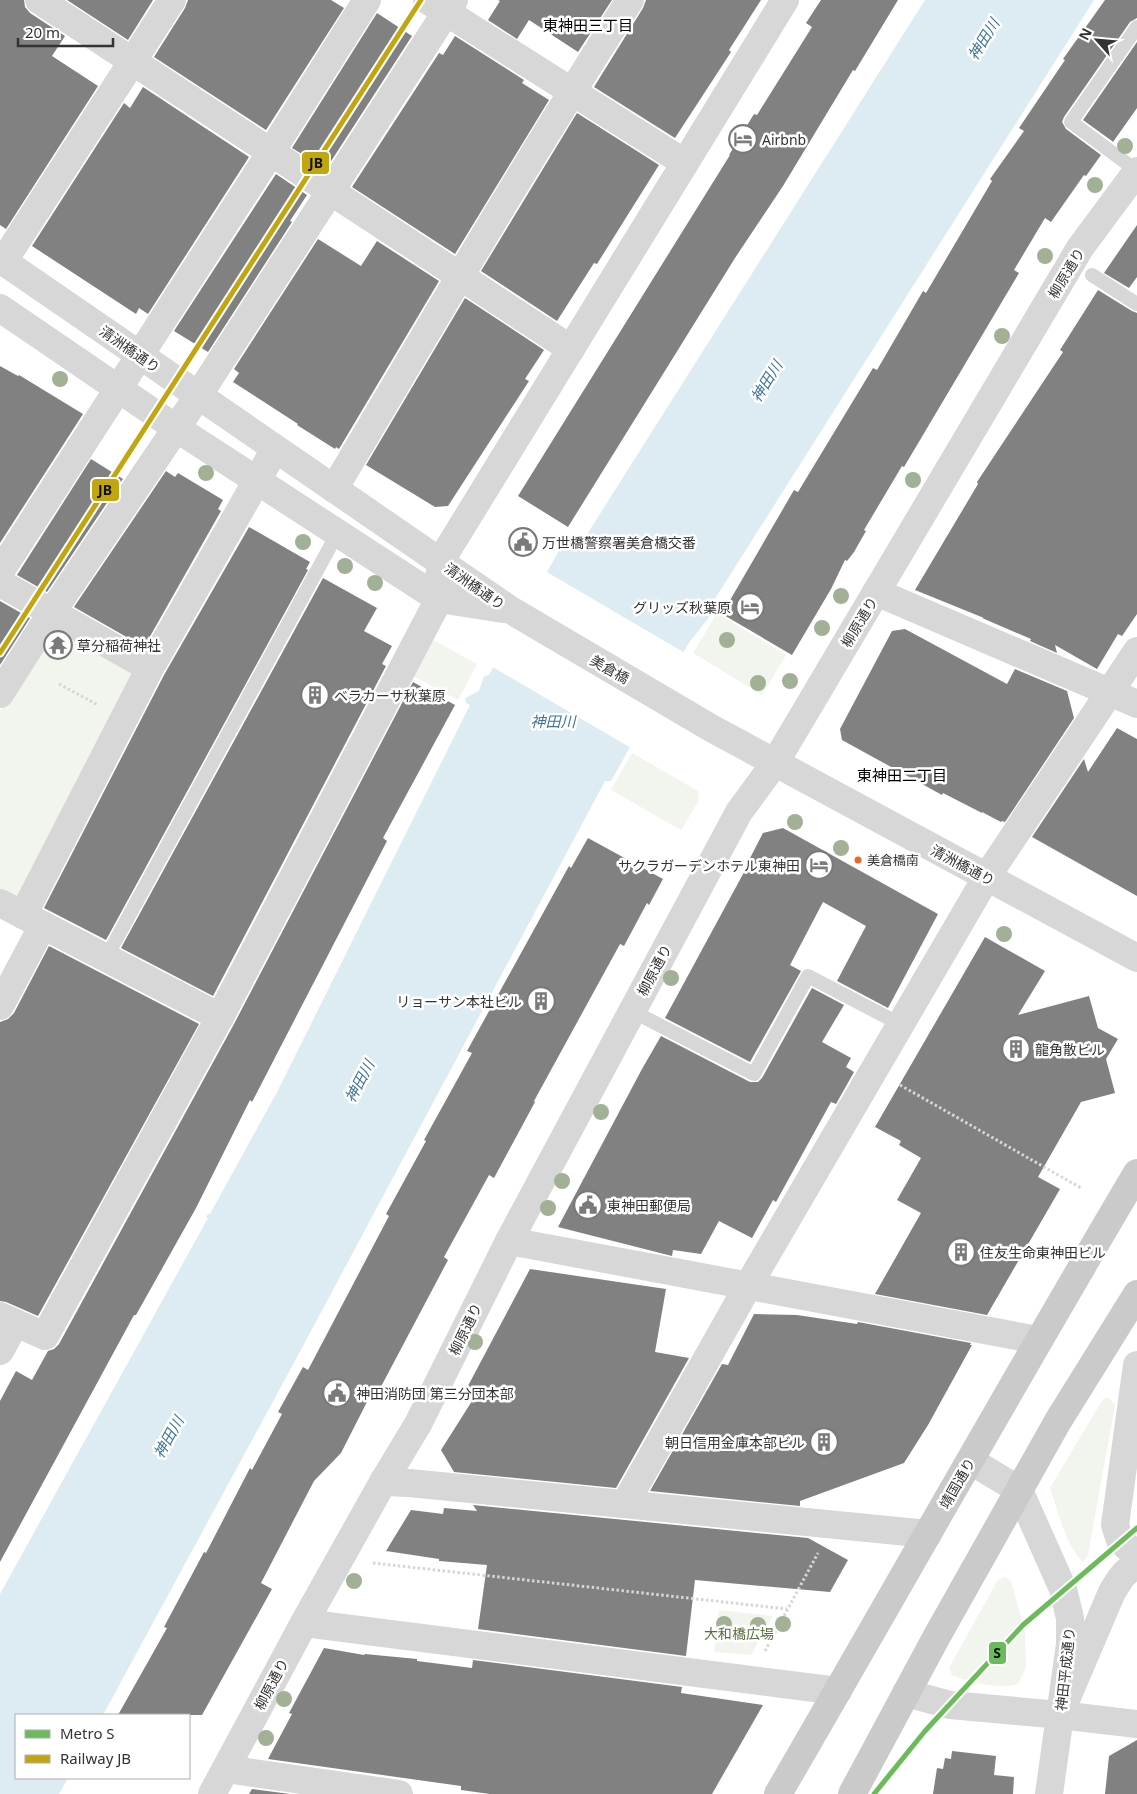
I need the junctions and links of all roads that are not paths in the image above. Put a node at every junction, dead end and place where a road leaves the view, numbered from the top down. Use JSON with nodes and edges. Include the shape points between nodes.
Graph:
{"nodes":[{"id":1,"x":39,"y":0,"type":"edge"},
{"id":2,"x":172,"y":0,"type":"edge"},
{"id":3,"x":368,"y":0,"type":"edge"},
{"id":4,"x":630,"y":0,"type":"edge"},
{"id":5,"x":785,"y":0,"type":"edge"},
{"id":6,"x":442,"y":4,"type":"edge"},
{"id":7,"x":1137,"y":27,"type":"edge"},
{"id":8,"x":133,"y":61,"type":"junction"},
{"id":9,"x":571,"y":91,"type":"junction"},
{"id":10,"x":271,"y":152,"type":"junction"},
{"id":11,"x":685,"y":163,"type":"junction"},
{"id":12,"x":1137,"y":171,"type":"edge"},
{"id":13,"x":330,"y":191,"type":"junction"},
{"id":14,"x":2,"y":260,"type":"edge"},
{"id":15,"x":1092,"y":275,"type":"dead end"},
{"id":16,"x":460,"y":276,"type":"junction"},
{"id":17,"x":1137,"y":304,"type":"edge"},
{"id":18,"x":0,"y":308,"type":"edge"},
{"id":19,"x":571,"y":349,"type":"junction"},
{"id":20,"x":139,"y":355,"type":"junction"},
{"id":21,"x":117,"y":389,"type":"junction"},
{"id":22,"x":198,"y":396,"type":"junction"},
{"id":23,"x":176,"y":428,"type":"junction"},
{"id":24,"x":275,"y":450,"type":"junction"},
{"id":25,"x":257,"y":481,"type":"junction"},
{"id":26,"x":334,"y":489,"type":"junction"},
{"id":27,"x":337,"y":534,"type":"junction"},
{"id":28,"x":440,"y":562,"type":"junction"},
{"id":29,"x":0,"y":572,"type":"edge"},
{"id":30,"x":0,"y":583,"type":"edge"},
{"id":31,"x":876,"y":592,"type":"junction"},
{"id":32,"x":439,"y":599,"type":"junction"},
{"id":33,"x":510,"y":610,"type":"junction"},
{"id":34,"x":52,"y":612,"type":"junction"},
{"id":35,"x":1137,"y":651,"type":"edge"},
{"id":36,"x":150,"y":668,"type":"junction"},
{"id":37,"x":1110,"y":692,"type":"junction"},
{"id":38,"x":0,"y":694,"type":"edge"},
{"id":39,"x":1137,"y":704,"type":"edge"},
{"id":40,"x":711,"y":728,"type":"joint"},
{"id":41,"x":775,"y":763,"type":"junction"},
{"id":42,"x":986,"y":878,"type":"junction"},
{"id":43,"x":22,"y":914,"type":"edge"},
{"id":44,"x":106,"y":958,"type":"junction"},
{"id":45,"x":1137,"y":958,"type":"edge"},
{"id":46,"x":0,"y":1006,"type":"edge"},
{"id":47,"x":632,"y":1011,"type":"junction"},
{"id":48,"x":220,"y":1017,"type":"junction"},
{"id":49,"x":900,"y":1024,"type":"junction"},
{"id":50,"x":1137,"y":1173,"type":"edge"},
{"id":51,"x":509,"y":1241,"type":"junction"},
{"id":52,"x":748,"y":1286,"type":"junction"},
{"id":53,"x":1137,"y":1294,"type":"edge"},
{"id":54,"x":8,"y":1320,"type":"edge"},
{"id":55,"x":1038,"y":1340,"type":"junction"},
{"id":56,"x":0,"y":1351,"type":"edge"},
{"id":57,"x":1137,"y":1364,"type":"edge"},
{"id":58,"x":971,"y":1461,"type":"junction"},
{"id":59,"x":383,"y":1482,"type":"junction"},
{"id":60,"x":1019,"y":1490,"type":"junction"},
{"id":61,"x":625,"y":1504,"type":"junction"},
{"id":62,"x":928,"y":1534,"type":"junction"},
{"id":63,"x":1137,"y":1556,"type":"edge"},
{"id":64,"x":1137,"y":1566,"type":"edge"},
{"id":65,"x":304,"y":1623,"type":"junction"},
{"id":66,"x":838,"y":1691,"type":"junction"},
{"id":67,"x":906,"y":1693,"type":"junction"},
{"id":68,"x":1060,"y":1715,"type":"junction"},
{"id":69,"x":1137,"y":1724,"type":"edge"},
{"id":70,"x":226,"y":1769,"type":"junction"},
{"id":71,"x":212,"y":1794,"type":"edge"},
{"id":72,"x":399,"y":1794,"type":"edge"},
{"id":73,"x":778,"y":1794,"type":"edge"},
{"id":74,"x":852,"y":1794,"type":"edge"},
{"id":75,"x":1049,"y":1794,"type":"edge"}],
"edges":[{"from":1,"to":8,"type":"street"},
{"from":2,"to":8,"type":"street"},
{"from":3,"to":10,"type":"street"},
{"from":4,"to":9,"type":"street"},
{"from":5,"to":11,"type":"street"},
{"from":6,"to":9,"type":"street"},
{"from":6,"to":13,"type":"street"},
{"from":7,"to":12,"type":"lane","via":[[1071,122]]},
{"from":8,"to":10,"type":"street"},
{"from":8,"to":14,"type":"street"},
{"from":9,"to":11,"type":"street"},
{"from":9,"to":16,"type":"street"},
{"from":10,"to":13,"type":"street"},
{"from":10,"to":20,"type":"street"},
{"from":11,"to":19,"type":"street"},
{"from":12,"to":31,"type":"street","name":"柳原通り","via":[[1080,248]]},
{"from":13,"to":16,"type":"street"},
{"from":13,"to":22,"type":"street"},
{"from":14,"to":20,"type":"street","name":"清洲橋通り"},
{"from":15,"to":17,"type":"lane"},
{"from":16,"to":19,"type":"street"},
{"from":16,"to":26,"type":"street"},
{"from":18,"to":21,"type":"street","name":"清洲橋通り"},
{"from":19,"to":28,"type":"street"},
{"from":20,"to":21,"type":"street"},
{"from":20,"to":22,"type":"street","name":"清洲橋通り"},
{"from":21,"to":23,"type":"street","name":"清洲橋通り"},
{"from":21,"to":29,"type":"street"},
{"from":22,"to":23,"type":"street"},
{"from":22,"to":24,"type":"street","name":"清洲橋通り"},
{"from":23,"to":25,"type":"street","name":"清洲橋通り"},
{"from":23,"to":34,"type":"street"},
{"from":24,"to":25,"type":"street"},
{"from":24,"to":26,"type":"street","name":"清洲橋通り"},
{"from":25,"to":27,"type":"street","name":"清洲橋通り"},
{"from":25,"to":36,"type":"street"},
{"from":26,"to":28,"type":"street","name":"清洲橋通り"},
{"from":27,"to":32,"type":"street","name":"清洲橋通り"},
{"from":27,"to":44,"type":"lane"},
{"from":28,"to":32,"type":"street"},
{"from":28,"to":33,"type":"street","name":"清洲橋通り"},
{"from":30,"to":34,"type":"street"},
{"from":31,"to":37,"type":"street"},
{"from":31,"to":41,"type":"street","name":"柳原通り"},
{"from":32,"to":33,"type":"street","name":"清洲橋通り"},
{"from":32,"to":48,"type":"street"},
{"from":33,"to":40,"type":"street","name":"美倉橋"},
{"from":34,"to":36,"type":"street"},
{"from":34,"to":38,"type":"street"},
{"from":35,"to":37,"type":"street"},
{"from":36,"to":43,"type":"street"},
{"from":37,"to":39,"type":"street"},
{"from":37,"to":42,"type":"street"},
{"from":40,"to":41,"type":"street","name":"清洲橋通り"},
{"from":41,"to":42,"type":"street","name":"清洲橋通り"},
{"from":41,"to":47,"type":"street","name":"柳原通り","via":[[739,812]]},
{"from":42,"to":45,"type":"street","name":"清洲橋通り"},
{"from":42,"to":49,"type":"street"},
{"from":43,"to":44,"type":"street"},
{"from":43,"to":46,"type":"street"},
{"from":44,"to":48,"type":"street"},
{"from":47,"to":49,"type":"lane","via":[[754,1074],[808,976]]},
{"from":47,"to":51,"type":"street","name":"柳原通り"},
{"from":48,"to":54,"type":"street","via":[[45,1336]]},
{"from":49,"to":52,"type":"street"},
{"from":50,"to":55,"type":"main road","name":"靖国通り"},
{"from":51,"to":52,"type":"street"},
{"from":51,"to":59,"type":"street","name":"柳原通り","via":[[418,1424]]},
{"from":52,"to":55,"type":"street"},
{"from":52,"to":61,"type":"street"},
{"from":53,"to":60,"type":"main road"},
{"from":54,"to":56,"type":"street"},
{"from":55,"to":58,"type":"main road","name":"靖国通り"},
{"from":57,"to":63,"type":"street","via":[[1116,1526],[1120,1540]]},
{"from":58,"to":60,"type":"street"},
{"from":58,"to":62,"type":"main road","name":"靖国通り"},
{"from":59,"to":61,"type":"street"},
{"from":59,"to":65,"type":"street","name":"柳原通り"},
{"from":60,"to":67,"type":"main road"},
{"from":60,"to":68,"type":"street","name":"神田平成通り","via":[[1063,1589],[1070,1618],[1070,1644]]},
{"from":61,"to":62,"type":"street"},
{"from":62,"to":66,"type":"main road","name":"靖国通り"},
{"from":64,"to":68,"type":"street","via":[[1120,1578],[1112,1592]]},
{"from":65,"to":66,"type":"street"},
{"from":65,"to":70,"type":"street","name":"柳原通り"},
{"from":66,"to":73,"type":"main road","name":"靖国通り"},
{"from":67,"to":68,"type":"street","via":[[950,1705]]},
{"from":67,"to":74,"type":"main road"},
{"from":68,"to":69,"type":"street"},
{"from":68,"to":75,"type":"street","name":"神田平成通り"},
{"from":70,"to":71,"type":"street","name":"柳原通り"},
{"from":70,"to":72,"type":"street"}]}
